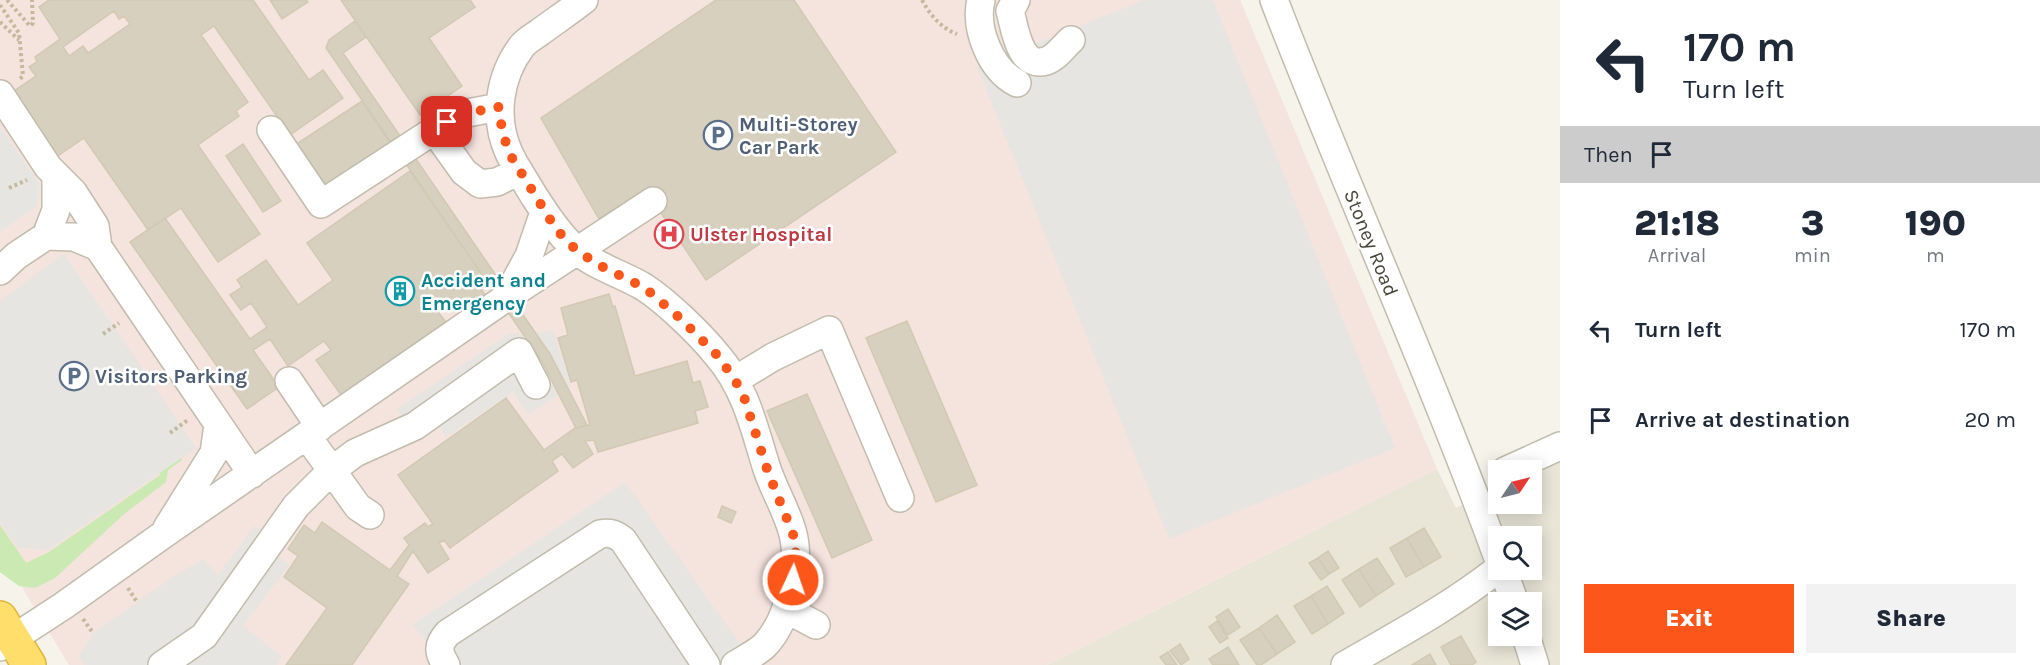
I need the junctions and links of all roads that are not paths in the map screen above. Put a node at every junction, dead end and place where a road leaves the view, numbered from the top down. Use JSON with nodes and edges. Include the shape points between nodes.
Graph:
{"nodes":[{"id":1,"x":584,"y":0,"type":"edge"},
{"id":2,"x":981,"y":0,"type":"edge"},
{"id":3,"x":1016,"y":0,"type":"edge"},
{"id":4,"x":1274,"y":0,"type":"edge"},
{"id":5,"x":1071,"y":40,"type":"dead end"},
{"id":6,"x":1017,"y":83,"type":"dead end"},
{"id":7,"x":0,"y":94,"type":"edge"},
{"id":8,"x":499,"y":107,"type":"junction"},
{"id":9,"x":271,"y":130,"type":"dead end"},
{"id":10,"x":434,"y":130,"type":"junction"},
{"id":11,"x":519,"y":171,"type":"junction"},
{"id":12,"x":56,"y":177,"type":"junction"},
{"id":13,"x":653,"y":201,"type":"dead end"},
{"id":14,"x":544,"y":212,"type":"junction"},
{"id":15,"x":45,"y":236,"type":"junction"},
{"id":16,"x":98,"y":247,"type":"junction"},
{"id":17,"x":577,"y":251,"type":"junction"},
{"id":18,"x":5,"y":263,"type":"edge"},
{"id":19,"x":507,"y":297,"type":"junction"},
{"id":20,"x":735,"y":380,"type":"junction"},
{"id":21,"x":289,"y":381,"type":"dead end"},
{"id":22,"x":536,"y":385,"type":"dead end"},
{"id":23,"x":218,"y":425,"type":"junction"},
{"id":24,"x":313,"y":431,"type":"junction"},
{"id":25,"x":1560,"y":446,"type":"edge"},
{"id":26,"x":1529,"y":460,"type":"edge"},
{"id":27,"x":332,"y":471,"type":"junction"},
{"id":28,"x":252,"y":474,"type":"junction"},
{"id":29,"x":1488,"y":479,"type":"edge"},
{"id":30,"x":1472,"y":486,"type":"junction"},
{"id":31,"x":900,"y":498,"type":"dead end"},
{"id":32,"x":370,"y":515,"type":"dead end"},
{"id":33,"x":1488,"y":530,"type":"edge"},
{"id":34,"x":164,"y":534,"type":"junction"},
{"id":35,"x":1488,"y":577,"type":"edge"},
{"id":36,"x":786,"y":609,"type":"junction"},
{"id":37,"x":816,"y":625,"type":"dead end"},
{"id":38,"x":11,"y":642,"type":"edge"},
{"id":39,"x":1529,"y":646,"type":"edge"},
{"id":40,"x":162,"y":665,"type":"edge"},
{"id":41,"x":446,"y":665,"type":"edge"},
{"id":42,"x":706,"y":665,"type":"edge"},
{"id":43,"x":735,"y":665,"type":"edge"},
{"id":44,"x":1345,"y":665,"type":"edge"},
{"id":45,"x":1535,"y":665,"type":"edge"}],
"edges":[{"from":1,"to":8,"type":"street","via":[[523,45],[509,68]]},
{"from":2,"to":6,"type":"street","via":[[986,45],[993,61],[1007,78]]},
{"from":3,"to":5,"type":"street","via":[[1010,11],[1020,50],[1033,60],[1046,61]]},
{"from":4,"to":30,"type":"street","name":"Stoney Road"},
{"from":7,"to":12,"type":"street"},
{"from":8,"to":10,"type":"street","via":[[462,114]]},
{"from":8,"to":11,"type":"street","via":[[505,141]]},
{"from":9,"to":10,"type":"street","via":[[321,204]]},
{"from":10,"to":11,"type":"street","via":[[464,172],[480,184],[496,183]]},
{"from":11,"to":14,"type":"street"},
{"from":12,"to":15,"type":"street","via":[[56,210]]},
{"from":12,"to":16,"type":"street","via":[[73,192],[94,226]]},
{"from":13,"to":17,"type":"street"},
{"from":14,"to":17,"type":"street"},
{"from":14,"to":19,"type":"street","via":[[529,256]]},
{"from":15,"to":16,"type":"street","via":[[74,237]]},
{"from":15,"to":18,"type":"street"},
{"from":16,"to":23,"type":"street"},
{"from":17,"to":19,"type":"street"},
{"from":17,"to":20,"type":"street","via":[[645,288],[717,355]]},
{"from":19,"to":24,"type":"street"},
{"from":20,"to":31,"type":"street","via":[[829,330]]},
{"from":20,"to":36,"type":"street","via":[[793,534],[796,556]]},
{"from":21,"to":24,"type":"street"},
{"from":22,"to":27,"type":"street","via":[[519,352],[415,426],[355,453]]},
{"from":23,"to":28,"type":"street"},
{"from":23,"to":34,"type":"street","via":[[214,453]]},
{"from":24,"to":27,"type":"street"},
{"from":24,"to":28,"type":"street"},
{"from":25,"to":26,"type":"street"},
{"from":27,"to":32,"type":"street","via":[[358,507]]},
{"from":27,"to":40,"type":"street","via":[[296,506],[204,636]]},
{"from":28,"to":34,"type":"street"},
{"from":29,"to":30,"type":"street"},
{"from":30,"to":33,"type":"street","name":"Stoney Road"},
{"from":34,"to":38,"type":"street"},
{"from":35,"to":44,"type":"street"},
{"from":36,"to":37,"type":"street"},
{"from":36,"to":43,"type":"street","via":[[765,645]]},
{"from":39,"to":45,"type":"street"},
{"from":41,"to":42,"type":"street","via":[[439,646],[448,633],[607,532],[623,540]]}]}
